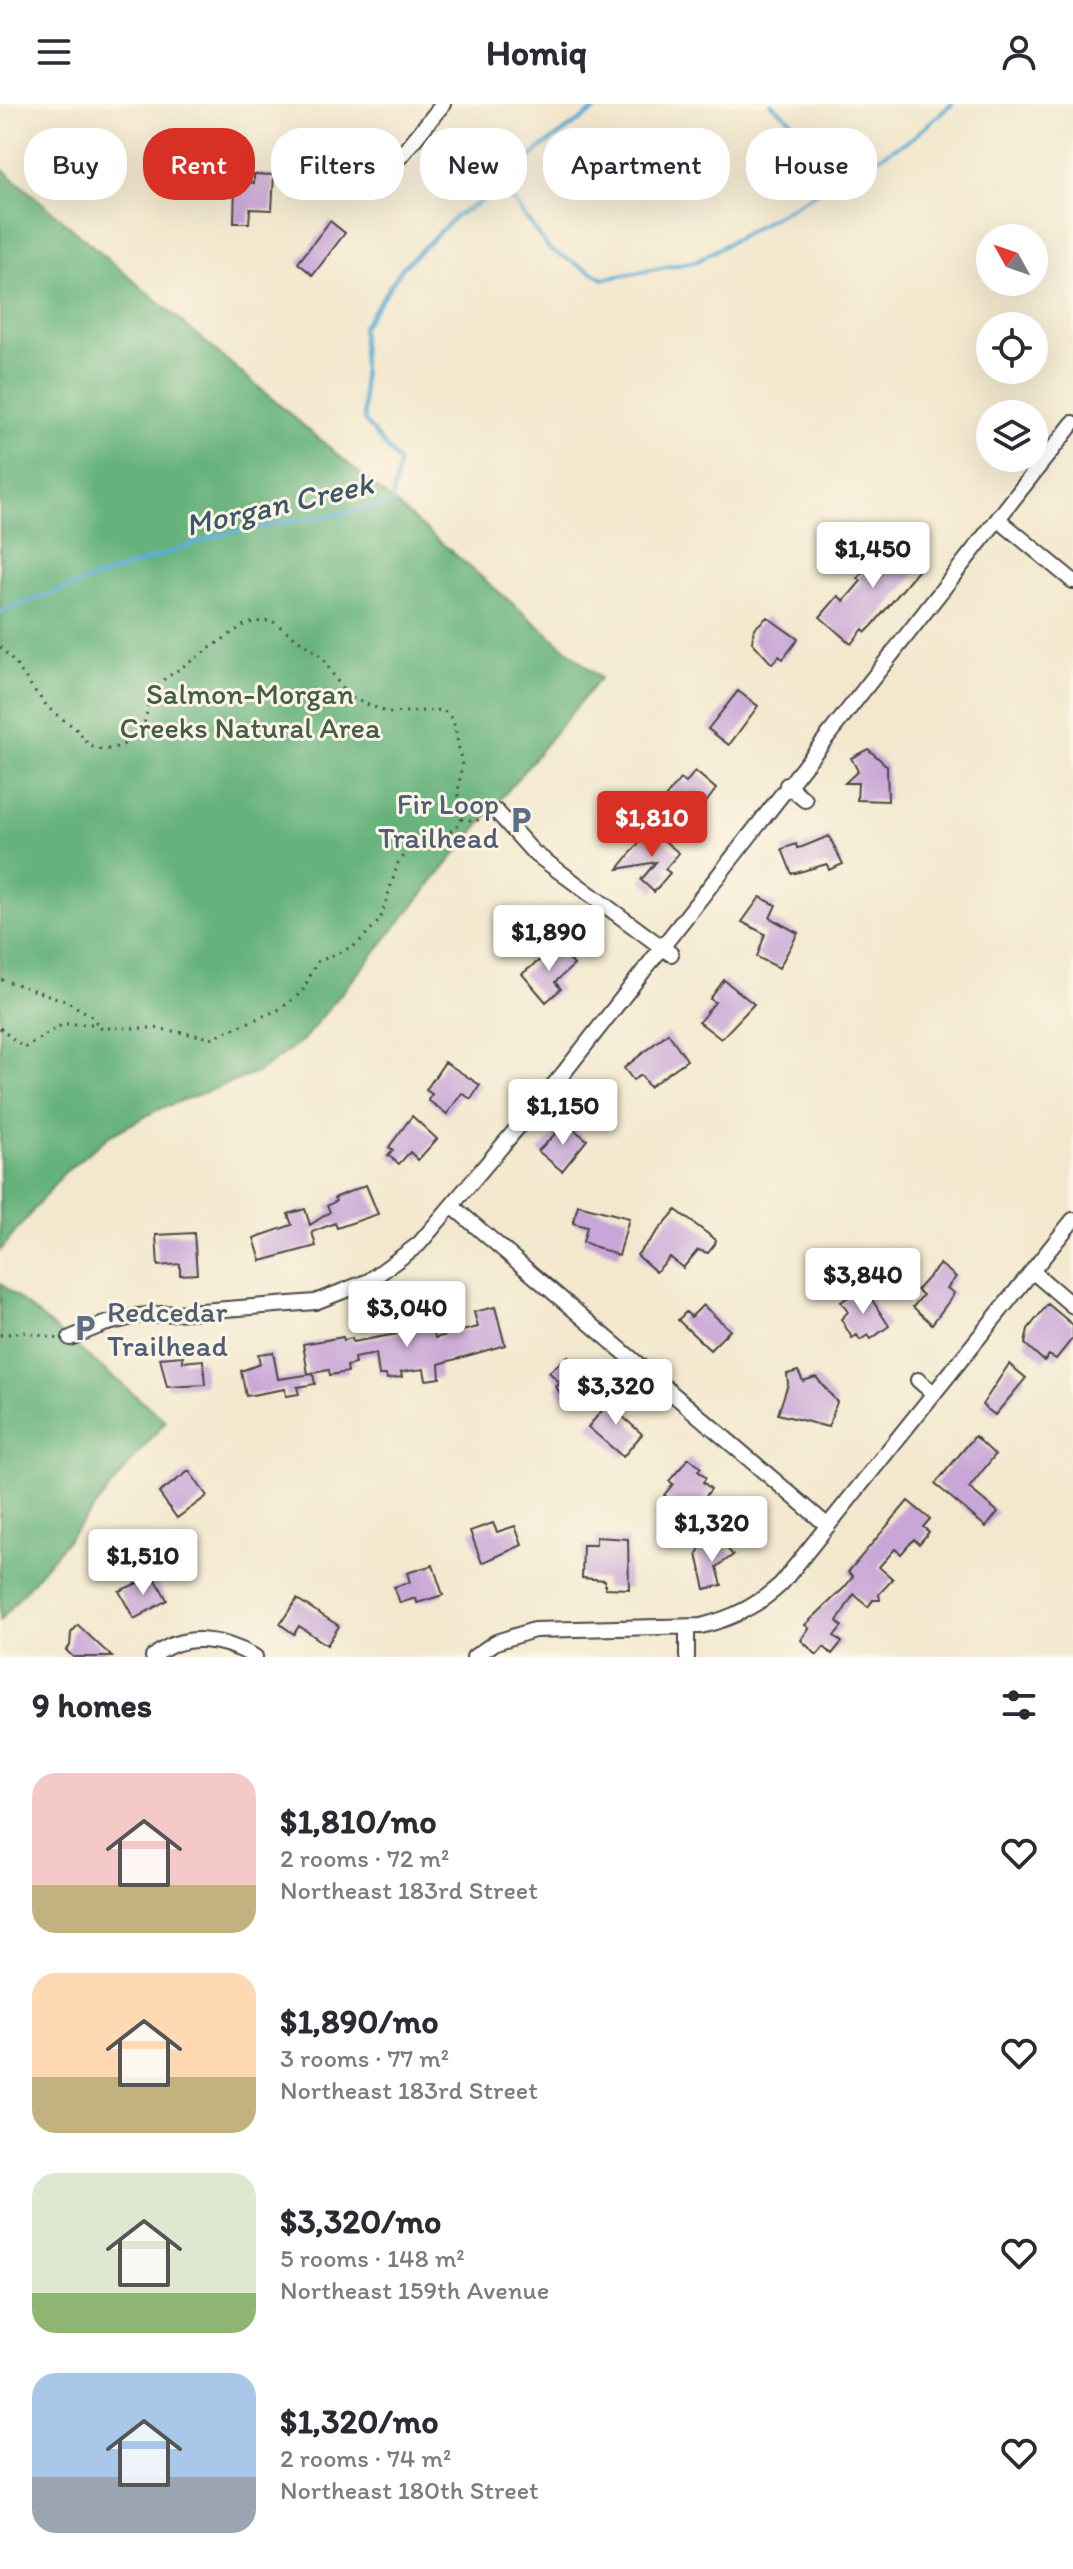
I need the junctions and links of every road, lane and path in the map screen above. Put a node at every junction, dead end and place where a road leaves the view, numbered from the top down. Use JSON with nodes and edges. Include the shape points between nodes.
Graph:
{"nodes":[{"id":1,"x":443,"y":104,"type":"edge"},
{"id":2,"x":404,"y":152,"type":"edge"},
{"id":3,"x":1073,"y":423,"type":"edge"},
{"id":4,"x":999,"y":520,"type":"junction"},
{"id":5,"x":1073,"y":581,"type":"edge"},
{"id":6,"x":0,"y":647,"type":"edge"},
{"id":7,"x":787,"y":785,"type":"junction"},
{"id":8,"x":805,"y":800,"type":"dead end"},
{"id":9,"x":497,"y":812,"type":"joint"},
{"id":10,"x":461,"y":819,"type":"junction"},
{"id":11,"x":667,"y":951,"type":"junction"},
{"id":12,"x":0,"y":979,"type":"edge"},
{"id":13,"x":95,"y":1024,"type":"junction"},
{"id":14,"x":0,"y":1028,"type":"edge"},
{"id":15,"x":452,"y":1206,"type":"junction"},
{"id":16,"x":1073,"y":1220,"type":"edge"},
{"id":17,"x":1032,"y":1271,"type":"junction"},
{"id":18,"x":1073,"y":1306,"type":"edge"},
{"id":19,"x":0,"y":1335,"type":"edge"},
{"id":20,"x":70,"y":1338,"type":"joint"},
{"id":21,"x":918,"y":1380,"type":"dead end"},
{"id":22,"x":933,"y":1393,"type":"junction"},
{"id":23,"x":828,"y":1526,"type":"junction"},
{"id":24,"x":687,"y":1627,"type":"junction"},
{"id":25,"x":153,"y":1657,"type":"edge"},
{"id":26,"x":255,"y":1657,"type":"edge"},
{"id":27,"x":474,"y":1657,"type":"edge"},
{"id":28,"x":687,"y":1657,"type":"edge"}],
"edges":[{"from":1,"to":2,"type":"street"},
{"from":3,"to":4,"type":"street"},
{"from":4,"to":5,"type":"street"},
{"from":4,"to":7,"type":"street"},
{"from":6,"to":10,"type":"path","via":[[50,710],[94,748],[112,749],[130,742],[141,730],[151,691],[163,680],[247,623],[271,620],[321,656],[347,696],[389,713],[436,708],[453,719],[462,764]]},
{"from":7,"to":8,"type":"street"},
{"from":7,"to":11,"type":"street"},
{"from":9,"to":10,"type":"path","via":[[476,821]]},
{"from":9,"to":11,"type":"street","via":[[533,852]]},
{"from":10,"to":13,"type":"path","via":[[454,830],[414,844],[398,863],[380,920],[356,945],[317,962],[302,992],[280,1009],[211,1038]]},
{"from":11,"to":15,"type":"street"},
{"from":12,"to":13,"type":"path","via":[[66,1001]]},
{"from":13,"to":14,"type":"path","via":[[63,1024],[24,1048]]},
{"from":15,"to":20,"type":"street","via":[[397,1263],[336,1296],[294,1305],[137,1316]]},
{"from":15,"to":23,"type":"street"},
{"from":16,"to":17,"type":"street"},
{"from":17,"to":18,"type":"street"},
{"from":17,"to":22,"type":"street"},
{"from":19,"to":20,"type":"path"},
{"from":21,"to":22,"type":"street"},
{"from":22,"to":23,"type":"street"},
{"from":23,"to":24,"type":"street","via":[[758,1604],[722,1621]]},
{"from":24,"to":27,"type":"street","via":[[516,1633]]},
{"from":24,"to":28,"type":"street"},
{"from":25,"to":26,"type":"street","via":[[165,1646],[193,1639],[221,1641]]}]}
